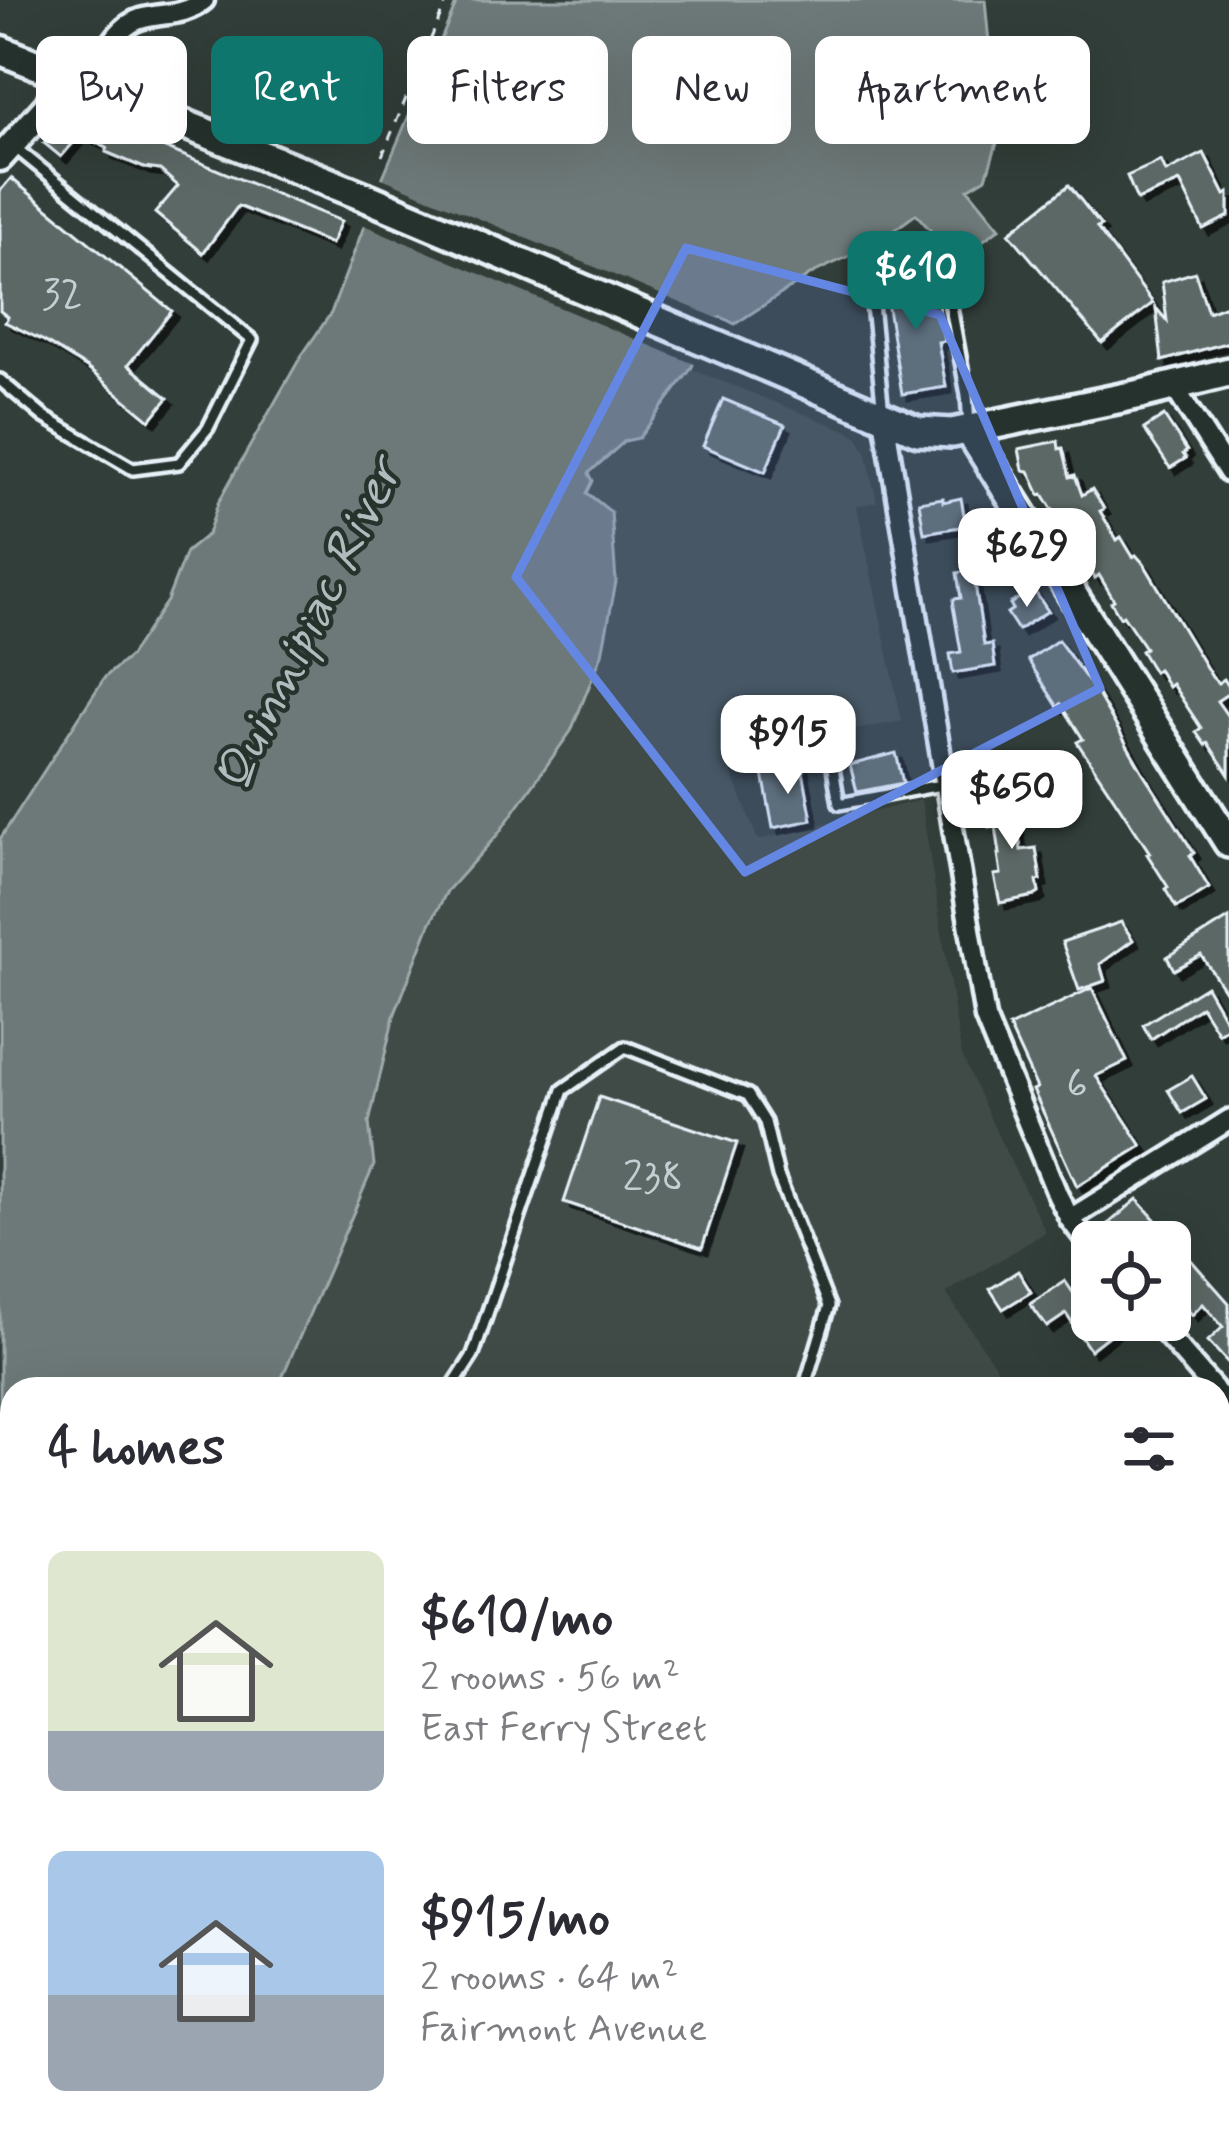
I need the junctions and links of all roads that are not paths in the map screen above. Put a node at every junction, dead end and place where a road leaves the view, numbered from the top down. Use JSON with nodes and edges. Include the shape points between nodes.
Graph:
{"nodes":[{"id":1,"x":204,"y":0,"type":"edge"},
{"id":2,"x":120,"y":36,"type":"edge"},
{"id":3,"x":0,"y":50,"type":"edge"},
{"id":4,"x":36,"y":65,"type":"edge"},
{"id":5,"x":36,"y":116,"type":"edge"},
{"id":6,"x":187,"y":126,"type":"edge"},
{"id":7,"x":4,"y":145,"type":"edge"},
{"id":8,"x":1229,"y":372,"type":"edge"},
{"id":9,"x":0,"y":380,"type":"edge"},
{"id":10,"x":1174,"y":387,"type":"junction"},
{"id":11,"x":884,"y":418,"type":"junction"},
{"id":12,"x":969,"y":430,"type":"junction"},
{"id":13,"x":1229,"y":473,"type":"edge"},
{"id":14,"x":830,"y":749,"type":"dead end"},
{"id":15,"x":946,"y":784,"type":"junction"},
{"id":16,"x":1229,"y":842,"type":"edge"},
{"id":17,"x":1229,"y":1120,"type":"edge"},
{"id":18,"x":1070,"y":1219,"type":"joint"},
{"id":19,"x":1172,"y":1341,"type":"edge"},
{"id":20,"x":458,"y":1377,"type":"edge"},
{"id":21,"x":808,"y":1377,"type":"edge"},
{"id":22,"x":1203,"y":1377,"type":"edge"}],
"edges":[{"from":1,"to":2,"type":"street","via":[[183,13],[140,19]]},
{"from":3,"to":4,"type":"main road"},
{"from":5,"to":7,"type":"street"},
{"from":6,"to":11,"type":"main road"},
{"from":7,"to":9,"type":"lane","via":[[251,340],[208,428],[179,463],[133,469],[44,417]]},
{"from":8,"to":10,"type":"main road"},
{"from":10,"to":12,"type":"main road"},
{"from":10,"to":13,"type":"street"},
{"from":11,"to":12,"type":"main road","via":[[933,434]]},
{"from":11,"to":12,"type":"lane","via":[[869,275],[944,263]]},
{"from":11,"to":15,"type":"street"},
{"from":12,"to":16,"type":"main road"},
{"from":14,"to":15,"type":"lane","via":[[839,804]]},
{"from":15,"to":18,"type":"street","via":[[985,1018]]},
{"from":17,"to":18,"type":"street"},
{"from":19,"to":22,"type":"street"},
{"from":20,"to":21,"type":"lane","via":[[563,1090],[625,1047],[748,1095],[765,1122],[829,1306]]}]}
